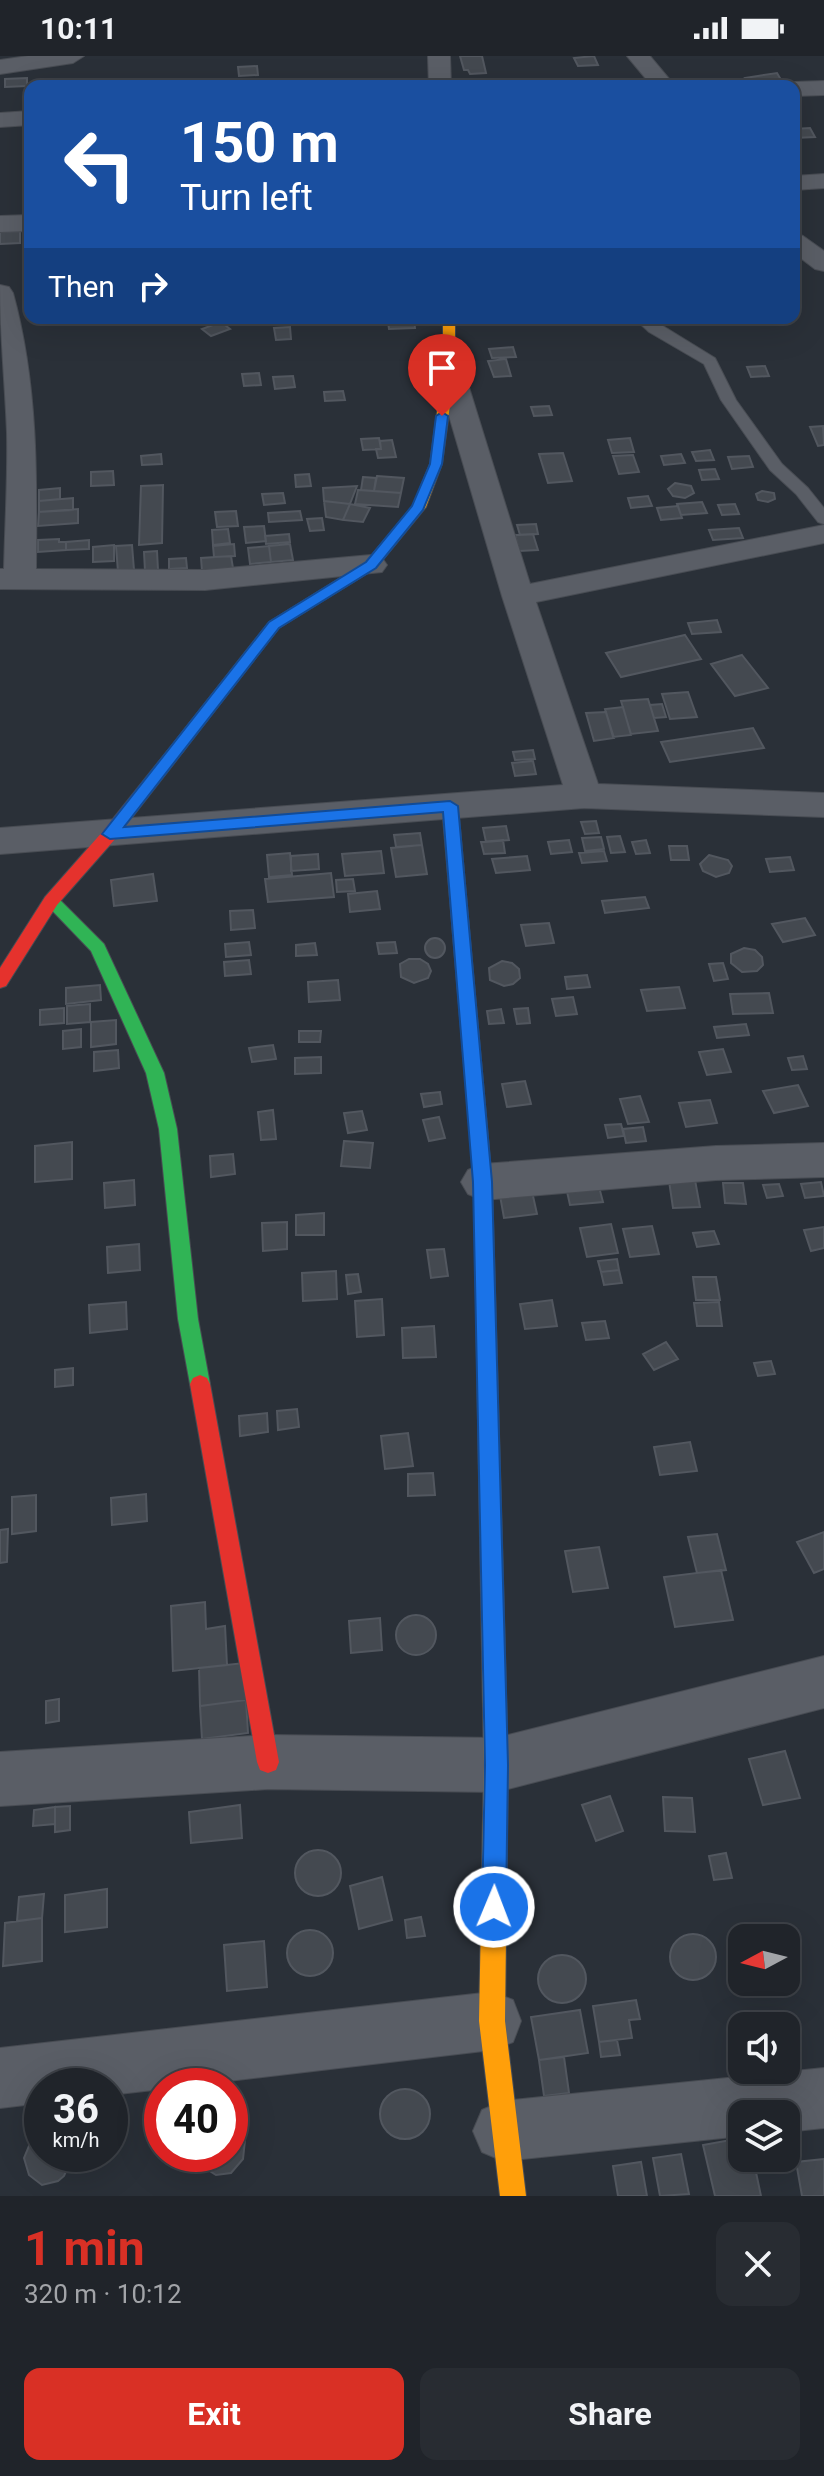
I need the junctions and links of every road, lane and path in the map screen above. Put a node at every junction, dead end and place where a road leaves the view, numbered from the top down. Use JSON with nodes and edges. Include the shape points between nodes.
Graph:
{"nodes":[{"id":1,"x":73,"y":56,"type":"edge"},
{"id":2,"x":439,"y":56,"type":"edge"},
{"id":3,"x":638,"y":56,"type":"edge"},
{"id":4,"x":0,"y":67,"type":"edge"},
{"id":5,"x":440,"y":80,"type":"edge"},
{"id":6,"x":659,"y":80,"type":"edge"},
{"id":7,"x":824,"y":88,"type":"edge"},
{"id":8,"x":800,"y":89,"type":"edge"},
{"id":9,"x":24,"y":118,"type":"edge"},
{"id":10,"x":0,"y":120,"type":"edge"},
{"id":11,"x":824,"y":181,"type":"edge"},
{"id":12,"x":800,"y":183,"type":"edge"},
{"id":13,"x":24,"y":223,"type":"edge"},
{"id":14,"x":0,"y":224,"type":"edge"},
{"id":15,"x":800,"y":245,"type":"edge"},
{"id":16,"x":824,"y":263,"type":"edge"},
{"id":17,"x":8,"y":295,"type":"edge"},
{"id":18,"x":449,"y":324,"type":"edge"},
{"id":19,"x":651,"y":324,"type":"edge"},
{"id":20,"x":449,"y":368,"type":"junction"},
{"id":21,"x":824,"y":519,"type":"edge"},
{"id":22,"x":824,"y":534,"type":"edge"},
{"id":23,"x":371,"y":565,"type":"junction"},
{"id":24,"x":10,"y":579,"type":"edge"},
{"id":25,"x":518,"y":596,"type":"junction"},
{"id":26,"x":584,"y":796,"type":"junction"},
{"id":27,"x":824,"y":805,"type":"edge"},
{"id":28,"x":450,"y":806,"type":"junction"},
{"id":29,"x":110,"y":834,"type":"junction"},
{"id":30,"x":0,"y":841,"type":"edge"},
{"id":31,"x":51,"y":901,"type":"junction"},
{"id":32,"x":0,"y":982,"type":"edge"},
{"id":33,"x":824,"y":1160,"type":"edge"},
{"id":34,"x":483,"y":1182,"type":"junction"},
{"id":35,"x":824,"y":1682,"type":"edge"},
{"id":36,"x":268,"y":1762,"type":"junction"},
{"id":37,"x":496,"y":1765,"type":"junction"},
{"id":38,"x":0,"y":1779,"type":"edge"},
{"id":39,"x":492,"y":2021,"type":"junction"},
{"id":40,"x":0,"y":2078,"type":"edge"},
{"id":41,"x":824,"y":2098,"type":"edge"},
{"id":42,"x":503,"y":2131,"type":"junction"},
{"id":43,"x":513,"y":2196,"type":"edge"}],
"edges":[{"from":1,"to":4,"type":"street"},
{"from":2,"to":5,"type":"street"},
{"from":3,"to":6,"type":"street"},
{"from":7,"to":8,"type":"street"},
{"from":9,"to":10,"type":"street"},
{"from":11,"to":12,"type":"street"},
{"from":13,"to":14,"type":"street"},
{"from":15,"to":16,"type":"street"},
{"from":17,"to":24,"type":"street","via":[[21,424]]},
{"from":18,"to":20,"type":"street"},
{"from":19,"to":21,"type":"lane","via":[[710,361],[729,400],[776,467]]},
{"from":20,"to":23,"type":"street","via":[[436,464],[419,507]]},
{"from":20,"to":25,"type":"street"},
{"from":22,"to":25,"type":"street"},
{"from":23,"to":24,"type":"street","via":[[205,580]]},
{"from":23,"to":29,"type":"street","via":[[274,625]]},
{"from":25,"to":26,"type":"street"},
{"from":26,"to":27,"type":"street"},
{"from":26,"to":28,"type":"street"},
{"from":28,"to":29,"type":"street"},
{"from":28,"to":34,"type":"street"},
{"from":29,"to":30,"type":"street"},
{"from":29,"to":31,"type":"street"},
{"from":31,"to":32,"type":"street"},
{"from":31,"to":36,"type":"street","via":[[98,948],[155,1073],[168,1129],[188,1319]]},
{"from":33,"to":34,"type":"street"},
{"from":34,"to":37,"type":"street"},
{"from":35,"to":37,"type":"street"},
{"from":36,"to":37,"type":"street"},
{"from":36,"to":38,"type":"street"},
{"from":37,"to":39,"type":"street"},
{"from":39,"to":40,"type":"street"},
{"from":39,"to":42,"type":"street"},
{"from":41,"to":42,"type":"street"},
{"from":42,"to":43,"type":"street"}]}
